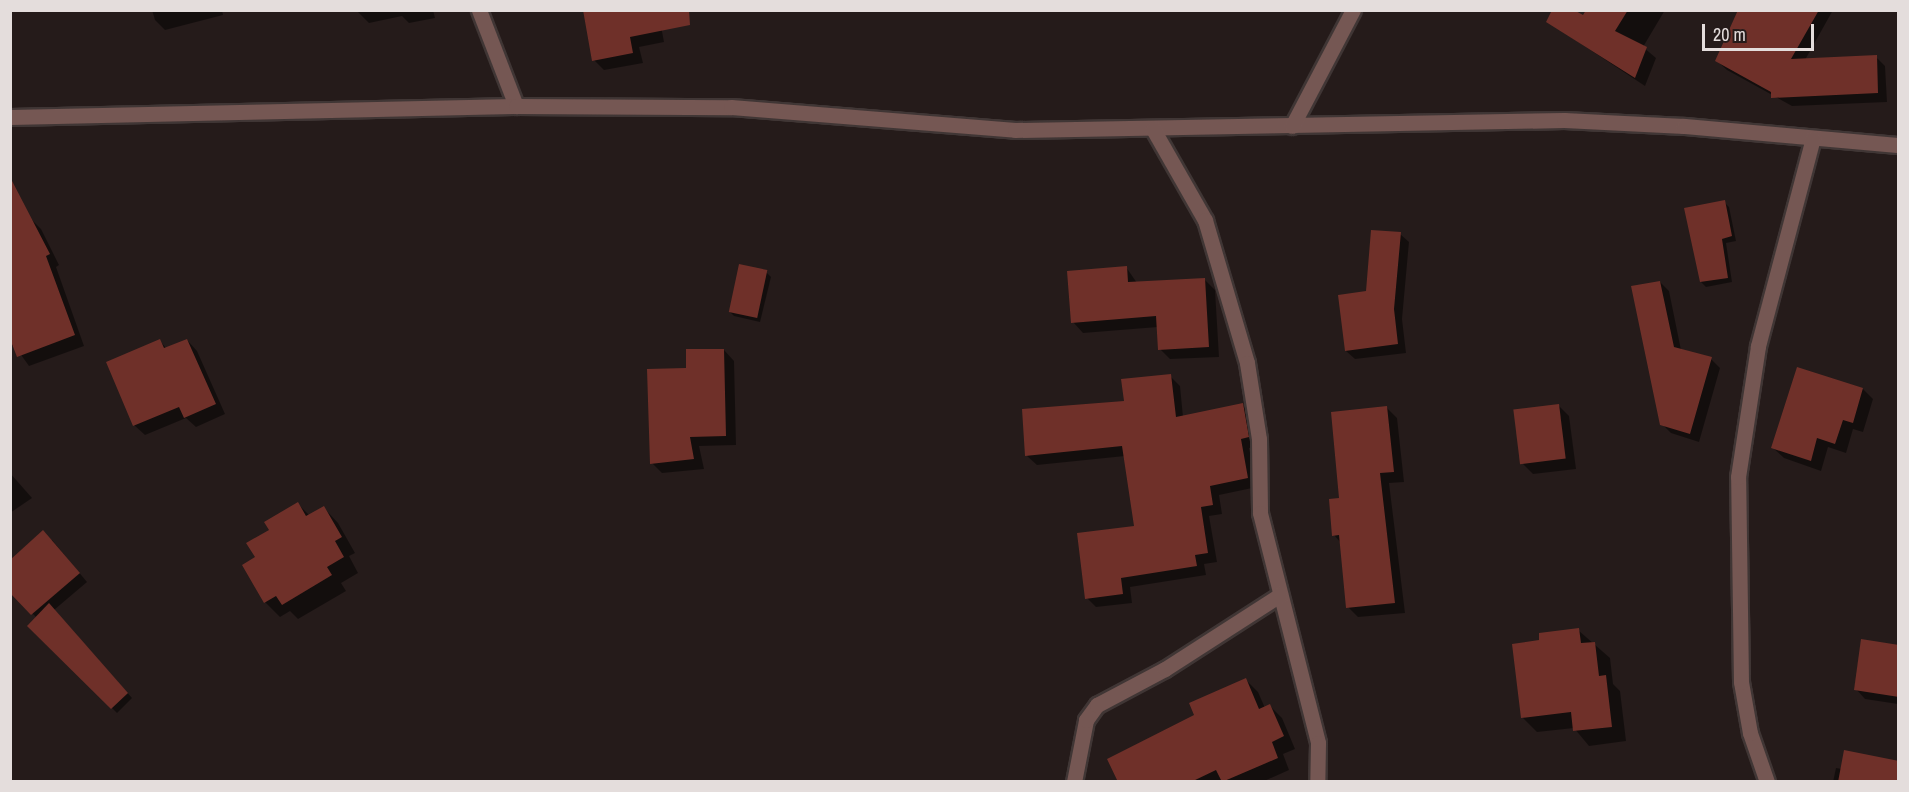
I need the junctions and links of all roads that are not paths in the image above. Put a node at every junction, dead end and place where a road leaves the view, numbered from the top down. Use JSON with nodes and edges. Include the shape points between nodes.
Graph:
{"nodes":[{"id":1,"x":479,"y":10,"type":"edge"},
{"id":2,"x":1353,"y":10,"type":"edge"},
{"id":3,"x":516,"y":106,"type":"junction"},
{"id":4,"x":10,"y":117,"type":"edge"},
{"id":5,"x":1292,"y":126,"type":"junction"},
{"id":6,"x":1153,"y":129,"type":"junction"},
{"id":7,"x":1813,"y":138,"type":"junction"},
{"id":8,"x":1899,"y":145,"type":"edge"},
{"id":9,"x":1281,"y":595,"type":"junction"},
{"id":10,"x":1074,"y":782,"type":"edge"},
{"id":11,"x":1317,"y":782,"type":"edge"},
{"id":12,"x":1767,"y":782,"type":"edge"}],
"edges":[{"from":1,"to":3,"type":"street"},
{"from":2,"to":5,"type":"street"},
{"from":3,"to":4,"type":"street"},
{"from":3,"to":6,"type":"street","via":[[731,107],[1015,130]]},
{"from":5,"to":6,"type":"street"},
{"from":5,"to":7,"type":"street","via":[[1564,120]]},
{"from":6,"to":9,"type":"street","via":[[1205,220],[1241,341],[1259,439],[1260,513]]},
{"from":7,"to":8,"type":"street"},
{"from":7,"to":12,"type":"street","via":[[1758,346],[1738,477],[1741,682],[1750,732]]},
{"from":9,"to":10,"type":"street","via":[[1165,669],[1097,705],[1086,720]]},
{"from":9,"to":11,"type":"street","via":[[1318,743]]}]}
